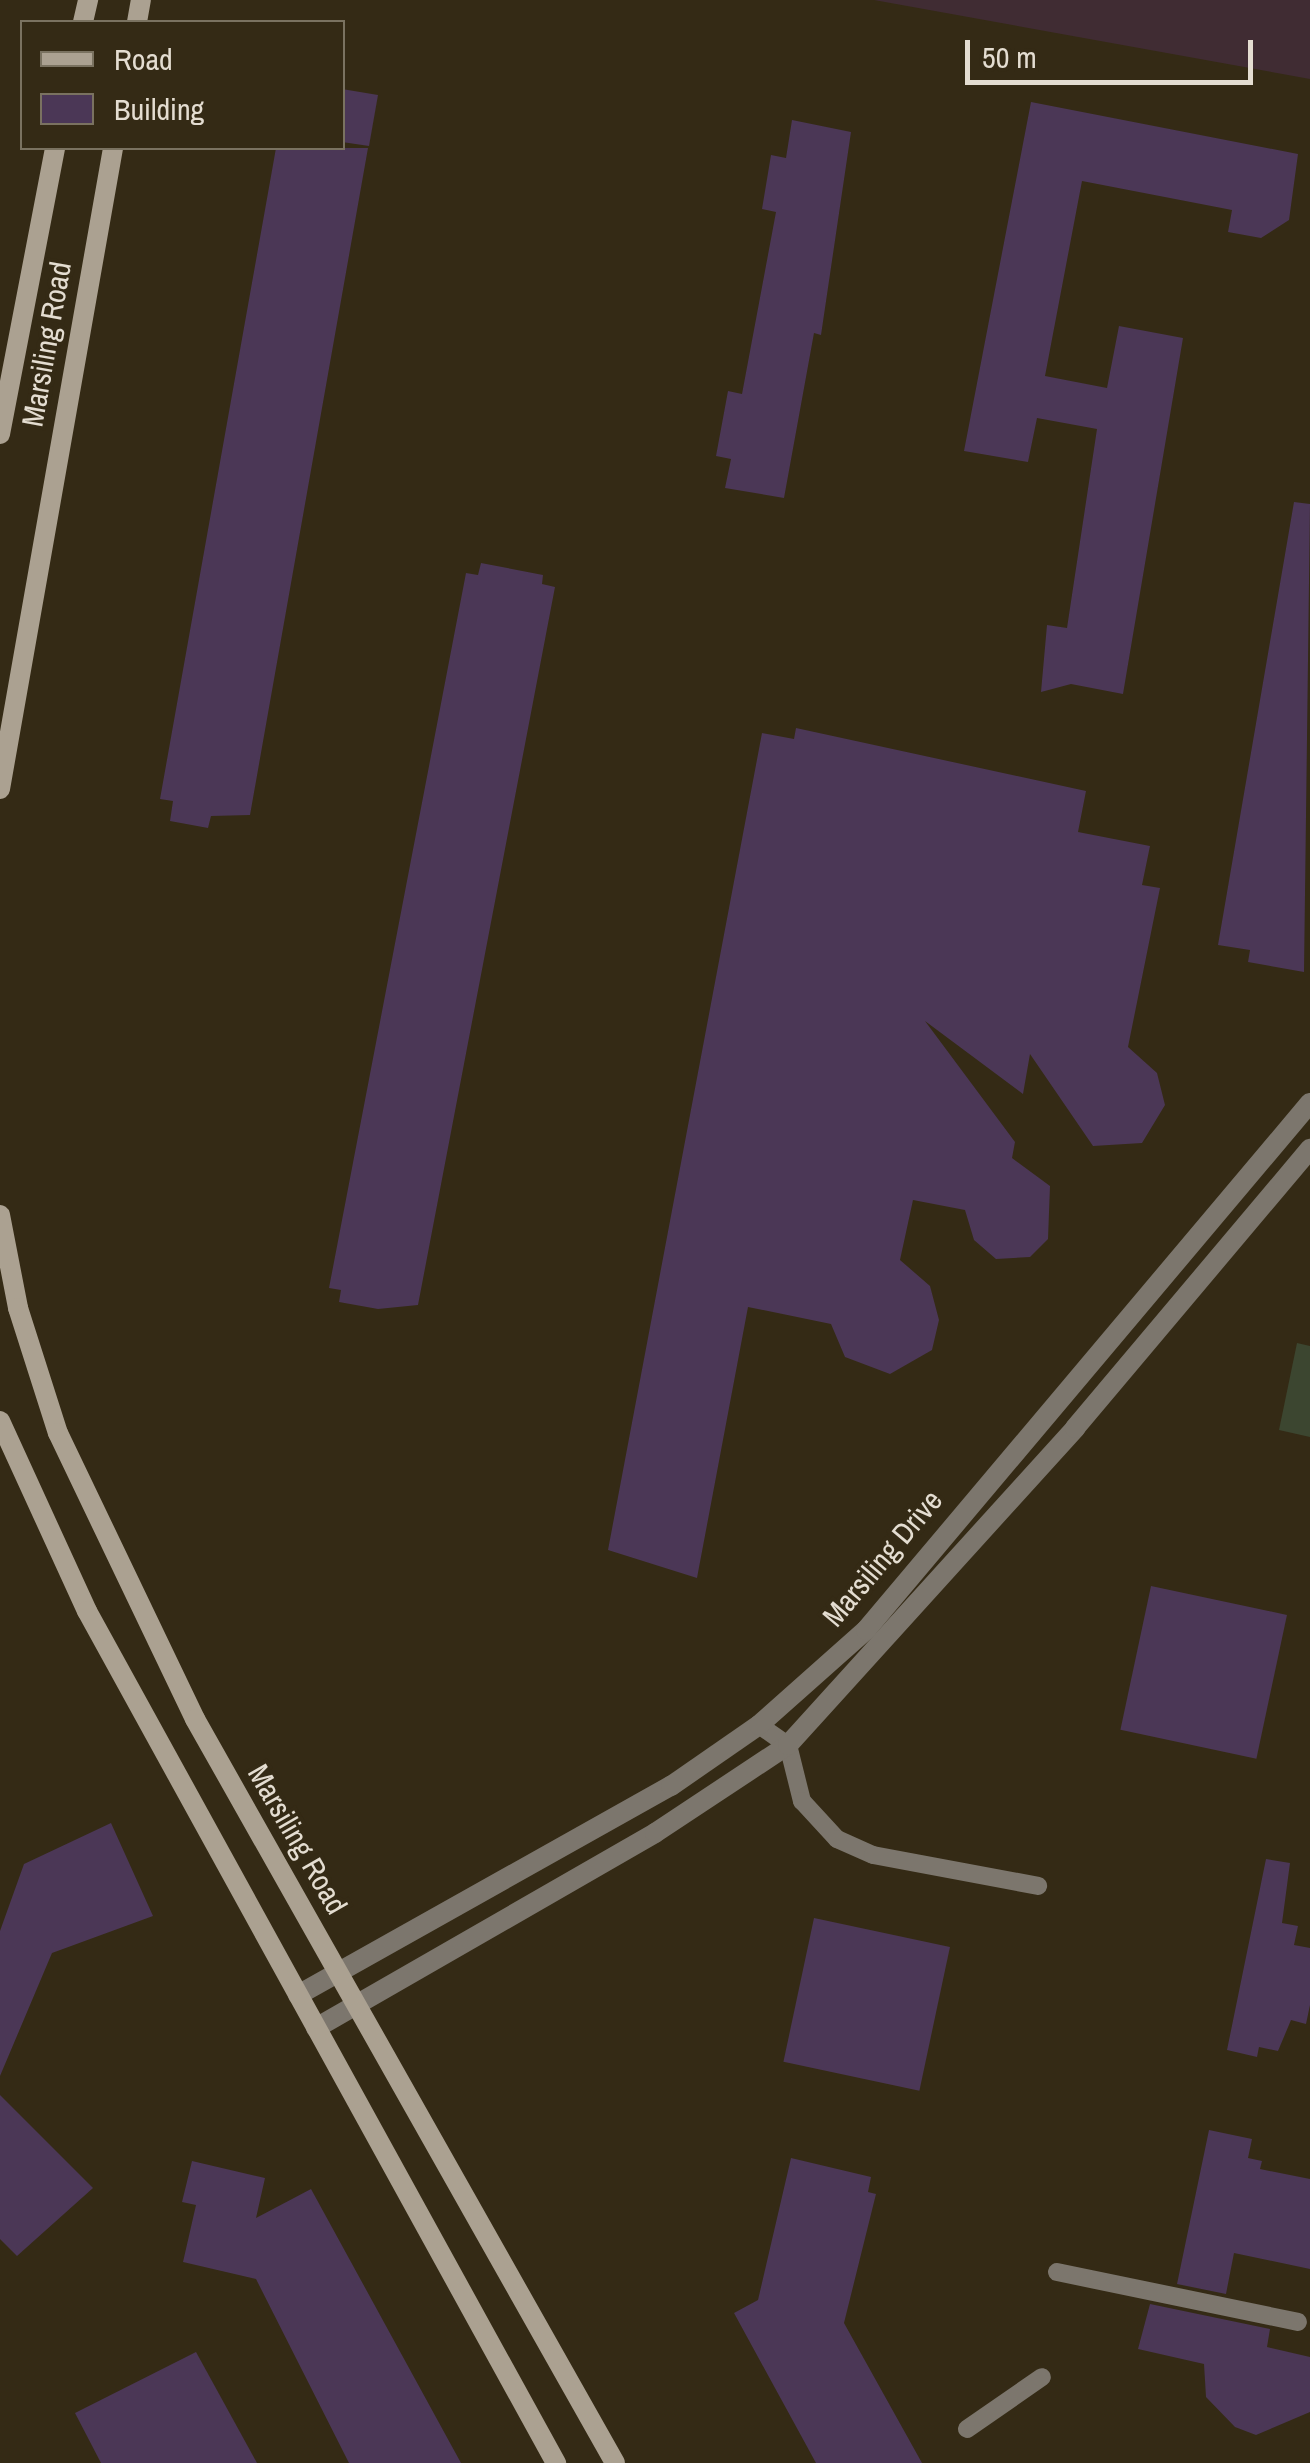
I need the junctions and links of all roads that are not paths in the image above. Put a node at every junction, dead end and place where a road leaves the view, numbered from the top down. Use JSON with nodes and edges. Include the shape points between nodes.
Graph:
{"nodes":[{"id":1,"x":55,"y":150,"type":"edge"},
{"id":2,"x":113,"y":150,"type":"edge"},
{"id":3,"x":0,"y":434,"type":"edge"},
{"id":4,"x":0,"y":789,"type":"edge"},
{"id":5,"x":1310,"y":1103,"type":"edge"},
{"id":6,"x":1310,"y":1149,"type":"edge"},
{"id":7,"x":0,"y":1215,"type":"edge"},
{"id":8,"x":0,"y":1420,"type":"edge"},
{"id":9,"x":759,"y":1726,"type":"junction"},
{"id":10,"x":788,"y":1745,"type":"junction"},
{"id":11,"x":1038,"y":1886,"type":"dead end"},
{"id":12,"x":338,"y":1969,"type":"junction"},
{"id":13,"x":298,"y":1995,"type":"junction"},
{"id":14,"x":357,"y":2004,"type":"junction"},
{"id":15,"x":316,"y":2028,"type":"junction"},
{"id":16,"x":1057,"y":2272,"type":"dead end"},
{"id":17,"x":1298,"y":2322,"type":"dead end"},
{"id":18,"x":1042,"y":2377,"type":"dead end"},
{"id":19,"x":967,"y":2428,"type":"dead end"},
{"id":20,"x":556,"y":2463,"type":"edge"},
{"id":21,"x":615,"y":2463,"type":"edge"}],
"edges":[{"from":1,"to":3,"type":"street","name":"Marsiling Road"},
{"from":2,"to":4,"type":"street","name":"Marsiling Road"},
{"from":5,"to":9,"type":"street","name":"Marsiling Drive","via":[[866,1630]]},
{"from":6,"to":10,"type":"street","name":"Marsiling Drive","via":[[1075,1428]]},
{"from":7,"to":12,"type":"street","name":"Marsiling Road","via":[[18,1308],[58,1433],[195,1718]]},
{"from":8,"to":13,"type":"street","via":[[87,1612]]},
{"from":9,"to":10,"type":"lane"},
{"from":9,"to":12,"type":"street","name":"Marsiling Drive","via":[[671,1786]]},
{"from":10,"to":11,"type":"lane","via":[[802,1801],[837,1838],[873,1856]]},
{"from":10,"to":14,"type":"street","name":"Marsiling Drive"},
{"from":12,"to":13,"type":"street","name":"Marsiling Drive"},
{"from":12,"to":14,"type":"street","name":"Marsiling Road"},
{"from":13,"to":15,"type":"street"},
{"from":14,"to":15,"type":"street","name":"Marsiling Drive"},
{"from":14,"to":21,"type":"street","name":"Marsiling Road"},
{"from":15,"to":20,"type":"street"},
{"from":16,"to":17,"type":"lane"},
{"from":18,"to":19,"type":"lane"}]}
